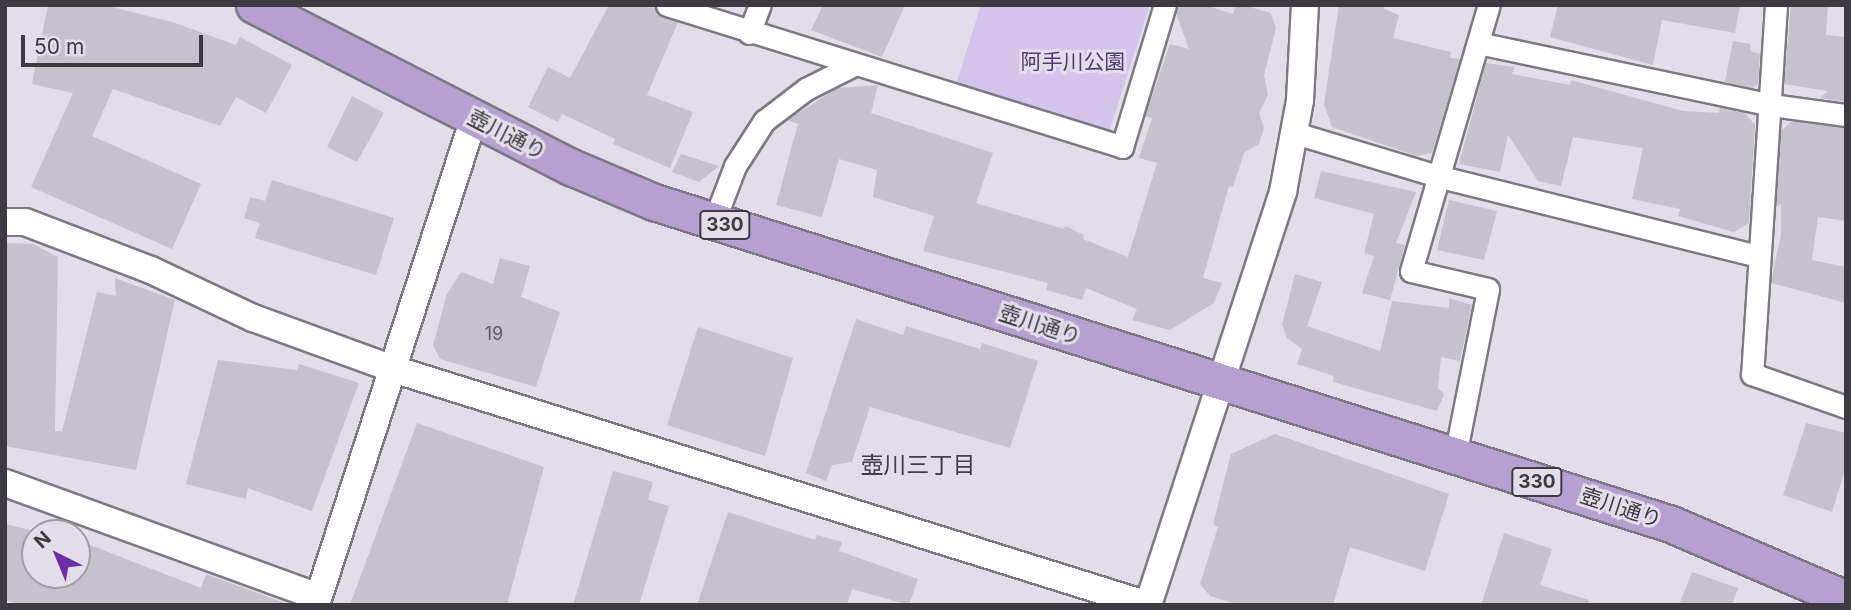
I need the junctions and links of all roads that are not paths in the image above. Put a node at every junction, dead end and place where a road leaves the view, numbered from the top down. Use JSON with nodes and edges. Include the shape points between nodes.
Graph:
{"nodes":[{"id":1,"x":254,"y":5,"type":"edge"},
{"id":2,"x":667,"y":5,"type":"edge"},
{"id":3,"x":760,"y":5,"type":"edge"},
{"id":4,"x":1165,"y":5,"type":"edge"},
{"id":5,"x":1305,"y":5,"type":"edge"},
{"id":6,"x":1489,"y":5,"type":"edge"},
{"id":7,"x":1776,"y":5,"type":"edge"},
{"id":8,"x":749,"y":33,"type":"junction"},
{"id":9,"x":1478,"y":43,"type":"junction"},
{"id":10,"x":852,"y":66,"type":"junction"},
{"id":11,"x":1771,"y":105,"type":"junction"},
{"id":12,"x":1846,"y":115,"type":"edge"},
{"id":13,"x":474,"y":118,"type":"junction"},
{"id":14,"x":1295,"y":133,"type":"junction"},
{"id":15,"x":1437,"y":176,"type":"junction"},
{"id":16,"x":5,"y":222,"type":"edge"},
{"id":17,"x":714,"y":222,"type":"junction"},
{"id":18,"x":1758,"y":256,"type":"junction"},
{"id":19,"x":393,"y":369,"type":"junction"},
{"id":20,"x":1222,"y":382,"type":"junction"},
{"id":21,"x":1846,"y":407,"type":"edge"},
{"id":22,"x":1455,"y":456,"type":"junction"},
{"id":23,"x":5,"y":482,"type":"edge"},
{"id":24,"x":1846,"y":599,"type":"edge"},
{"id":25,"x":317,"y":601,"type":"edge"},
{"id":26,"x":1148,"y":605,"type":"edge"}],
"edges":[{"from":1,"to":13,"type":"highway","name":"壺川通り","number":"330"},
{"from":2,"to":8,"type":"street"},
{"from":3,"to":8,"type":"street"},
{"from":4,"to":10,"type":"street","via":[[1122,147]]},
{"from":5,"to":14,"type":"street"},
{"from":6,"to":9,"type":"street"},
{"from":7,"to":11,"type":"street"},
{"from":8,"to":10,"type":"street"},
{"from":9,"to":11,"type":"street"},
{"from":9,"to":15,"type":"street"},
{"from":10,"to":17,"type":"street","via":[[806,89],[764,121],[735,166]]},
{"from":11,"to":12,"type":"street"},
{"from":11,"to":18,"type":"street"},
{"from":13,"to":17,"type":"highway","name":"壺川通り","number":"330","via":[[611,186]]},
{"from":13,"to":19,"type":"street"},
{"from":14,"to":15,"type":"street"},
{"from":14,"to":20,"type":"street","via":[[1275,222]]},
{"from":15,"to":18,"type":"street"},
{"from":15,"to":22,"type":"street","via":[[1411,271],[1489,289]]},
{"from":16,"to":19,"type":"street","via":[[38,227],[151,270],[253,318]]},
{"from":17,"to":20,"type":"highway","name":"壺川通り","number":"330"},
{"from":18,"to":21,"type":"street","via":[[1752,374]]},
{"from":19,"to":25,"type":"street"},
{"from":19,"to":26,"type":"street"},
{"from":20,"to":22,"type":"highway","name":"壺川通り","number":"330"},
{"from":20,"to":26,"type":"street"},
{"from":22,"to":24,"type":"highway","name":"壺川通り","number":"330","via":[[1697,533]]},
{"from":23,"to":25,"type":"street"}]}
